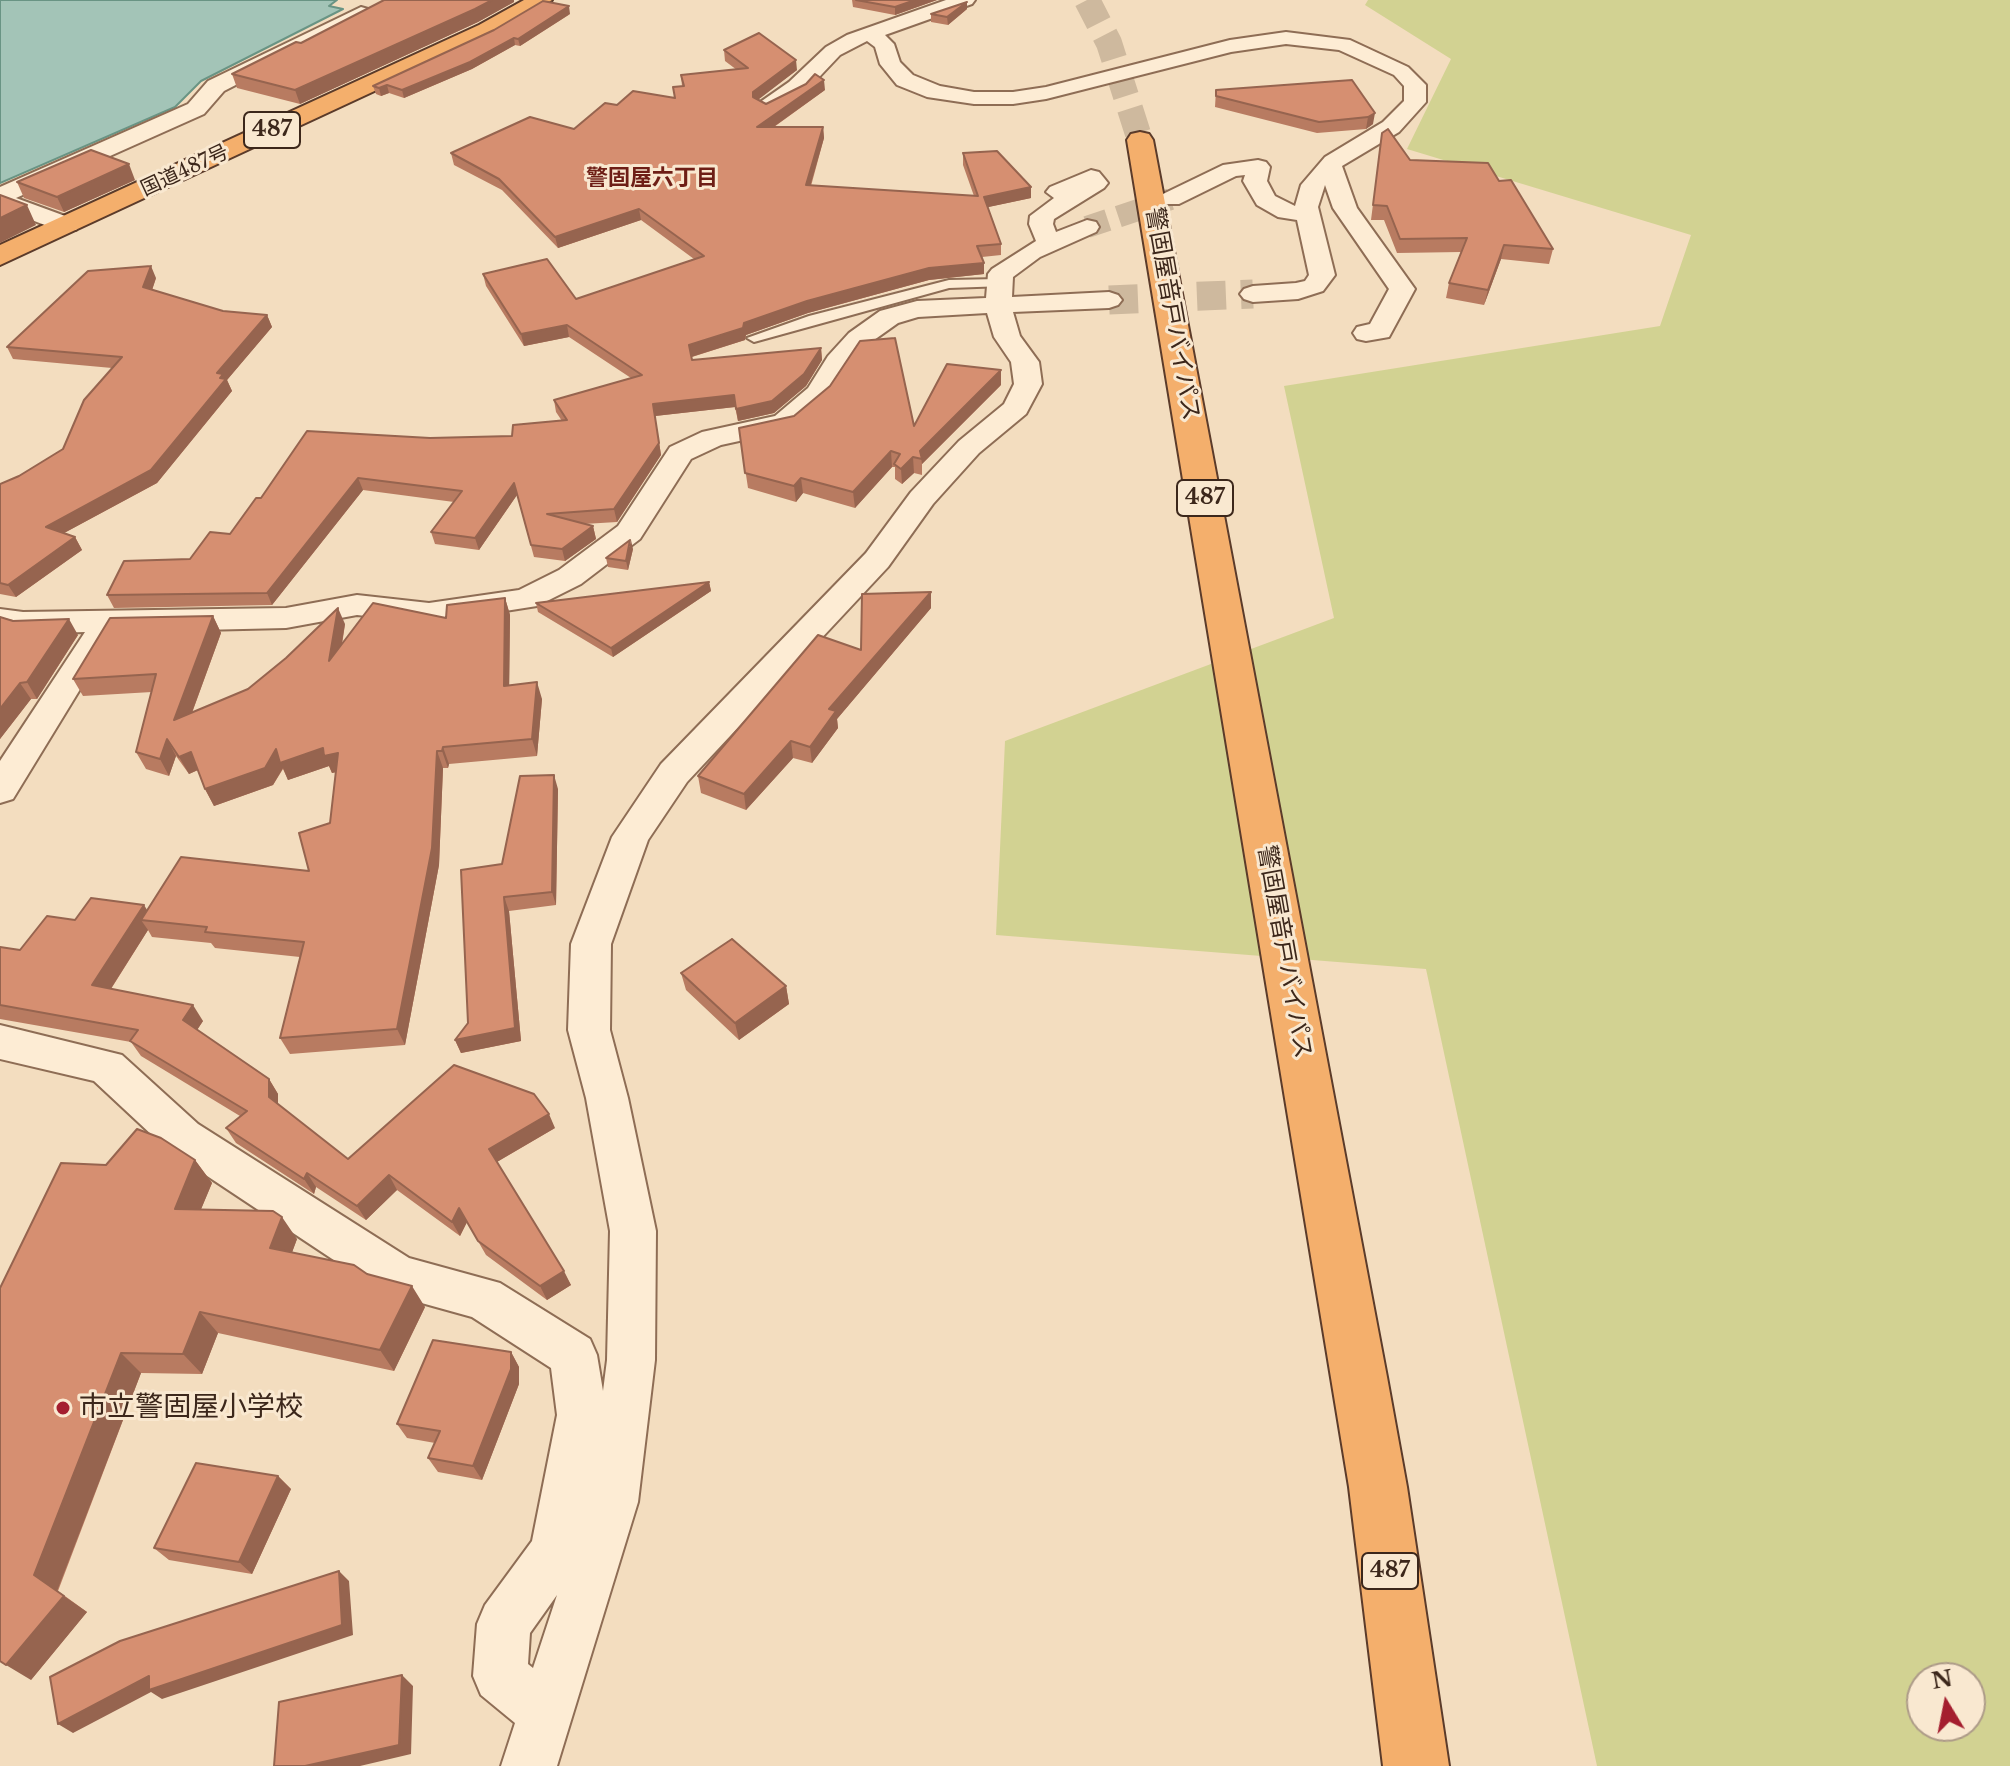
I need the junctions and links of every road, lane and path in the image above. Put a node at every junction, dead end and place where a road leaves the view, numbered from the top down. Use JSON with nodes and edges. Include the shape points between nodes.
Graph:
{"nodes":[{"id":1,"x":541,"y":0,"type":"edge"},
{"id":2,"x":965,"y":0,"type":"edge"},
{"id":3,"x":361,"y":13,"type":"edge"},
{"id":4,"x":867,"y":32,"type":"junction"},
{"id":5,"x":767,"y":105,"type":"edge"},
{"id":6,"x":1140,"y":140,"type":"tunnel mouth"},
{"id":7,"x":1330,"y":165,"type":"junction"},
{"id":8,"x":1058,"y":192,"type":"dead end"},
{"id":9,"x":0,"y":198,"type":"edge"},
{"id":10,"x":1171,"y":199,"type":"tunnel mouth"},
{"id":11,"x":1308,"y":214,"type":"junction"},
{"id":12,"x":67,"y":225,"type":"junction"},
{"id":13,"x":1087,"y":227,"type":"tunnel mouth"},
{"id":14,"x":1049,"y":243,"type":"junction"},
{"id":15,"x":0,"y":256,"type":"edge"},
{"id":16,"x":999,"y":294,"type":"junction"},
{"id":17,"x":1253,"y":294,"type":"tunnel mouth"},
{"id":18,"x":1109,"y":300,"type":"tunnel mouth"},
{"id":19,"x":1366,"y":333,"type":"dead end"},
{"id":20,"x":754,"y":338,"type":"dead end"},
{"id":21,"x":0,"y":619,"type":"edge"},
{"id":22,"x":107,"y":620,"type":"junction"},
{"id":23,"x":0,"y":790,"type":"edge"},
{"id":24,"x":0,"y":1042,"type":"edge"},
{"id":25,"x":546,"y":1713,"type":"junction"},
{"id":26,"x":529,"y":1766,"type":"edge"},
{"id":27,"x":1416,"y":1766,"type":"edge"}],
"edges":[{"from":1,"to":12,"type":"highway","name":"国道487号","number":"487"},
{"from":2,"to":4,"type":"street"},
{"from":3,"to":9,"type":"street","via":[[216,86],[196,109]]},
{"from":4,"to":5,"type":"street","via":[[833,51],[797,87]]},
{"from":4,"to":7,"type":"street","via":[[884,44],[890,64],[905,80],[935,92],[974,98],[1046,93],[1257,40],[1343,44],[1401,71],[1415,85],[1415,102],[1391,127]]},
{"from":6,"to":27,"type":"highway","name":"警固屋音戸バイパス","number":"487","via":[[1378,1487]]},
{"from":7,"to":11,"type":"street","via":[[1313,185]]},
{"from":7,"to":19,"type":"street","via":[[1345,208],[1402,289],[1380,331]]},
{"from":8,"to":14,"type":"street","via":[[1091,177],[1096,183],[1042,216]]},
{"from":9,"to":12,"type":"street"},
{"from":10,"to":11,"type":"street","via":[[1231,170],[1258,167],[1255,181],[1265,200],[1286,212]]},
{"from":11,"to":17,"type":"street","via":[[1322,275],[1314,286],[1298,291]]},
{"from":12,"to":15,"type":"highway","name":"国道487号","number":"487"},
{"from":13,"to":14,"type":"street"},
{"from":14,"to":16,"type":"street","via":[[1001,274]]},
{"from":16,"to":18,"type":"street"},
{"from":16,"to":20,"type":"lane","via":[[949,284]]},
{"from":16,"to":22,"type":"street","via":[[889,317],[858,339],[819,393],[784,423],[712,438],[680,453],[629,532],[570,577],[526,599],[429,613],[357,605],[286,618]]},
{"from":16,"to":25,"type":"street","via":[[1007,337],[1025,362],[1028,384],[1016,408],[960,457],[877,560],[674,773],[631,837],[591,944],[589,1030],[633,1231],[631,1360],[613,1502]]},
{"from":21,"to":22,"type":"street"},
{"from":22,"to":23,"type":"street"},
{"from":24,"to":25,"type":"street","via":[[107,1067],[183,1137],[398,1277],[483,1298],[573,1355],[582,1415],[556,1552],[504,1624],[500,1676]]},
{"from":25,"to":26,"type":"street"}]}
